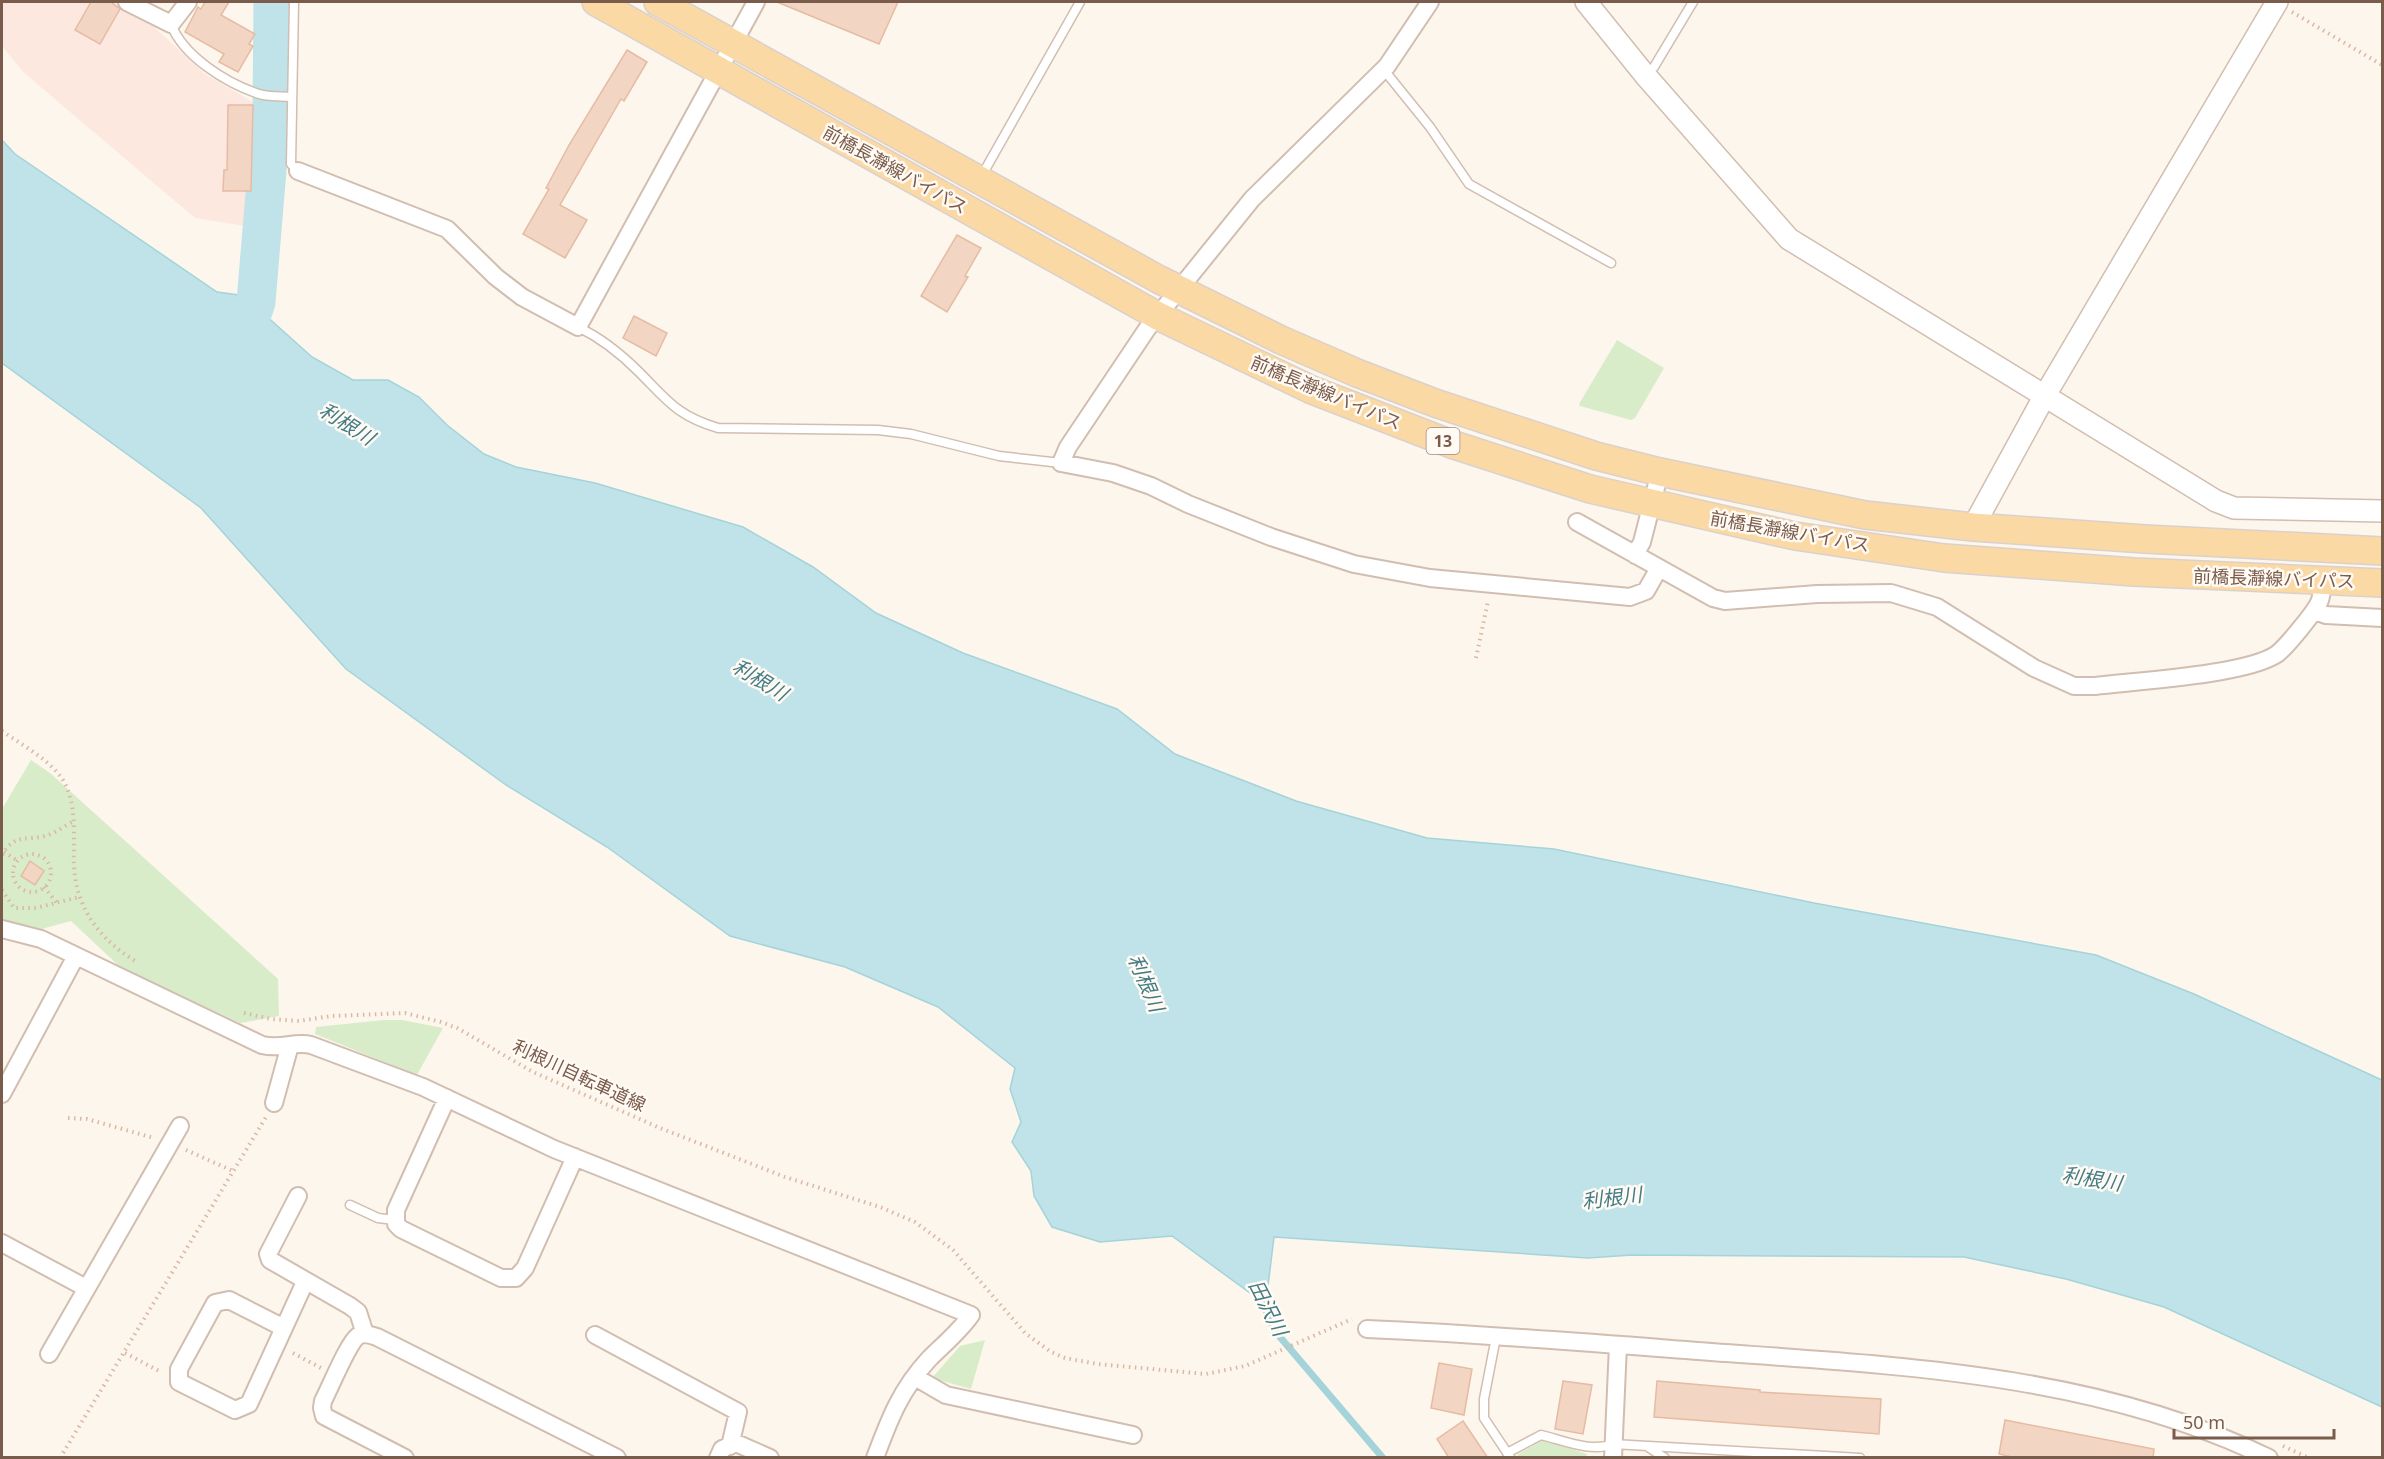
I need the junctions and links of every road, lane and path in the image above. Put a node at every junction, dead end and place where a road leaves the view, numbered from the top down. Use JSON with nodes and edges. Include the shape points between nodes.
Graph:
{"nodes":[{"id":1,"x":127,"y":2,"type":"edge"},
{"id":2,"x":188,"y":2,"type":"edge"},
{"id":3,"x":294,"y":2,"type":"edge"},
{"id":4,"x":596,"y":2,"type":"edge"},
{"id":5,"x":658,"y":2,"type":"edge"},
{"id":6,"x":756,"y":2,"type":"edge"},
{"id":7,"x":1080,"y":2,"type":"edge"},
{"id":8,"x":1430,"y":2,"type":"edge"},
{"id":9,"x":1586,"y":2,"type":"edge"},
{"id":10,"x":1693,"y":2,"type":"edge"},
{"id":11,"x":2277,"y":2,"type":"edge"},
{"id":12,"x":171,"y":24,"type":"junction"},
{"id":13,"x":734,"y":43,"type":"junction"},
{"id":14,"x":2382,"y":65,"type":"edge"},
{"id":15,"x":1384,"y":70,"type":"junction"},
{"id":16,"x":718,"y":71,"type":"junction"},
{"id":17,"x":1645,"y":75,"type":"junction"},
{"id":18,"x":291,"y":97,"type":"junction"},
{"id":19,"x":298,"y":171,"type":"joint"},
{"id":20,"x":979,"y":179,"type":"junction"},
{"id":21,"x":1611,"y":263,"type":"dead end"},
{"id":22,"x":1180,"y":290,"type":"junction"},
{"id":23,"x":1158,"y":316,"type":"junction"},
{"id":24,"x":578,"y":327,"type":"junction"},
{"id":25,"x":2044,"y":398,"type":"junction"},
{"id":26,"x":1061,"y":463,"type":"junction"},
{"id":27,"x":1660,"y":472,"type":"junction"},
{"id":28,"x":1651,"y":504,"type":"junction"},
{"id":29,"x":2382,"y":512,"type":"edge"},
{"id":30,"x":1577,"y":522,"type":"dead end"},
{"id":31,"x":1972,"y":527,"type":"junction"},
{"id":32,"x":2382,"y":551,"type":"edge"},
{"id":33,"x":1635,"y":555,"type":"junction"},
{"id":34,"x":1659,"y":568,"type":"junction"},
{"id":35,"x":2322,"y":582,"type":"junction"},
{"id":36,"x":2382,"y":583,"type":"edge"},
{"id":37,"x":1491,"y":585,"type":"junction"},
{"id":38,"x":2315,"y":611,"type":"junction"},
{"id":39,"x":2382,"y":618,"type":"edge"},
{"id":40,"x":1476,"y":657,"type":"dead end"},
{"id":41,"x":2,"y":731,"type":"edge"},
{"id":42,"x":74,"y":821,"type":"junction"},
{"id":43,"x":3,"y":854,"type":"edge"},
{"id":44,"x":18,"y":861,"type":"junction"},
{"id":45,"x":44,"y":887,"type":"junction"},
{"id":46,"x":2,"y":890,"type":"edge"},
{"id":47,"x":79,"y":897,"type":"junction"},
{"id":48,"x":57,"y":903,"type":"junction"},
{"id":49,"x":2,"y":929,"type":"edge"},
{"id":50,"x":76,"y":956,"type":"junction"},
{"id":51,"x":144,"y":966,"type":"dead end"},
{"id":52,"x":237,"y":1011,"type":"dead end"},
{"id":53,"x":290,"y":1046,"type":"junction"},
{"id":54,"x":2,"y":1094,"type":"edge"},
{"id":55,"x":447,"y":1098,"type":"junction"},
{"id":56,"x":274,"y":1102,"type":"joint"},
{"id":57,"x":68,"y":1118,"type":"dead end"},
{"id":58,"x":180,"y":1126,"type":"dead end"},
{"id":59,"x":171,"y":1143,"type":"junction"},
{"id":60,"x":575,"y":1157,"type":"junction"},
{"id":61,"x":233,"y":1171,"type":"junction"},
{"id":62,"x":298,"y":1196,"type":"dead end"},
{"id":63,"x":350,"y":1205,"type":"dead end"},
{"id":64,"x":395,"y":1220,"type":"junction"},
{"id":65,"x":2,"y":1243,"type":"edge"},
{"id":66,"x":305,"y":1282,"type":"junction"},
{"id":67,"x":86,"y":1288,"type":"junction"},
{"id":68,"x":1330,"y":1327,"type":"dead end"},
{"id":69,"x":284,"y":1328,"type":"junction"},
{"id":70,"x":1366,"y":1329,"type":"dead end"},
{"id":71,"x":365,"y":1334,"type":"junction"},
{"id":72,"x":595,"y":1335,"type":"dead end"},
{"id":73,"x":1496,"y":1337,"type":"junction"},
{"id":74,"x":277,"y":1344,"type":"junction"},
{"id":75,"x":1618,"y":1345,"type":"junction"},
{"id":76,"x":125,"y":1353,"type":"junction"},
{"id":77,"x":49,"y":1354,"type":"dead end"},
{"id":78,"x":336,"y":1376,"type":"junction"},
{"id":79,"x":915,"y":1377,"type":"junction"},
{"id":80,"x":179,"y":1382,"type":"junction"},
{"id":81,"x":1133,"y":1436,"type":"dead end"},
{"id":82,"x":1645,"y":1446,"type":"junction"},
{"id":83,"x":1613,"y":1451,"type":"edge"},
{"id":84,"x":724,"y":1452,"type":"edge"},
{"id":85,"x":1509,"y":1455,"type":"edge"},
{"id":86,"x":60,"y":1458,"type":"edge"},
{"id":87,"x":405,"y":1458,"type":"edge"},
{"id":88,"x":617,"y":1458,"type":"edge"},
{"id":89,"x":770,"y":1458,"type":"edge"},
{"id":90,"x":875,"y":1458,"type":"edge"},
{"id":91,"x":1665,"y":1458,"type":"edge"},
{"id":92,"x":1860,"y":1458,"type":"edge"},
{"id":93,"x":2269,"y":1458,"type":"edge"}],
"edges":[{"from":1,"to":12,"type":"street"},
{"from":2,"to":12,"type":"street"},
{"from":3,"to":18,"type":"lane"},
{"from":4,"to":16,"type":"main road","name":"前橋長瀞線バイパス","number":"13"},
{"from":5,"to":13,"type":"main road","name":"前橋長瀞線バイパス","number":"13"},
{"from":6,"to":13,"type":"street"},
{"from":7,"to":20,"type":"lane"},
{"from":8,"to":15,"type":"street"},
{"from":9,"to":17,"type":"street"},
{"from":10,"to":17,"type":"lane","via":[[1654,67]]},
{"from":11,"to":14,"type":"path"},
{"from":11,"to":25,"type":"street"},
{"from":12,"to":18,"type":"lane","via":[[176,39],[210,70],[260,95]]},
{"from":13,"to":16,"type":"street"},
{"from":13,"to":20,"type":"main road","name":"前橋長瀞線バイパス","number":"13"},
{"from":15,"to":21,"type":"lane","via":[[1430,126],[1469,184]]},
{"from":15,"to":22,"type":"street","via":[[1260,190]]},
{"from":16,"to":23,"type":"main road","name":"前橋長瀞線バイパス","number":"13"},
{"from":16,"to":24,"type":"street"},
{"from":17,"to":25,"type":"street","via":[[1789,239]]},
{"from":18,"to":19,"type":"lane","via":[[291,164]]},
{"from":19,"to":24,"type":"street","via":[[447,229],[522,297]]},
{"from":20,"to":22,"type":"main road","name":"前橋長瀞線バイパス","number":"13"},
{"from":22,"to":23,"type":"street"},
{"from":22,"to":27,"type":"main road","name":"前橋長瀞線バイパス","number":"13","via":[[1292,345],[1389,386],[1473,417]]},
{"from":23,"to":26,"type":"street"},
{"from":23,"to":28,"type":"main road","name":"前橋長瀞線バイパス","number":"13","via":[[1375,416],[1590,489]]},
{"from":24,"to":26,"type":"lane","via":[[612,348],[665,401],[700,423],[718,428],[878,430],[999,456]]},
{"from":25,"to":29,"type":"street","via":[[2234,508]]},
{"from":25,"to":31,"type":"street"},
{"from":26,"to":37,"type":"street","via":[[1113,473],[1150,486],[1320,555],[1430,578]]},
{"from":27,"to":28,"type":"street"},
{"from":27,"to":31,"type":"main road","name":"前橋長瀞線バイパス","number":"13","via":[[1865,515]]},
{"from":28,"to":33,"type":"street"},
{"from":28,"to":35,"type":"main road","name":"前橋長瀞線バイパス","number":"13","via":[[1795,536],[1944,558]]},
{"from":30,"to":33,"type":"street"},
{"from":31,"to":32,"type":"main road","name":"前橋長瀞線バイパス","number":"13"},
{"from":33,"to":34,"type":"street"},
{"from":34,"to":37,"type":"street","via":[[1646,591],[1630,597]]},
{"from":34,"to":38,"type":"street","via":[[1713,598],[1725,600],[1891,593],[1923,601],[2034,668],[2074,686],[2229,670],[2266,659],[2277,653]]},
{"from":35,"to":36,"type":"main road","name":"前橋長瀞線バイパス","number":"13"},
{"from":35,"to":38,"type":"street"},
{"from":37,"to":40,"type":"path"},
{"from":38,"to":39,"type":"street"},
{"from":41,"to":42,"type":"path","via":[[56,772],[67,788]]},
{"from":42,"to":43,"type":"path","via":[[50,834],[20,838],[7,846]]},
{"from":42,"to":47,"type":"path","via":[[74,868]]},
{"from":43,"to":44,"type":"path"},
{"from":44,"to":45,"type":"path","via":[[14,872],[17,884],[33,892]]},
{"from":44,"to":45,"type":"path","via":[[34,854],[45,859],[51,871]]},
{"from":45,"to":48,"type":"path"},
{"from":46,"to":48,"type":"path","via":[[14,908]]},
{"from":47,"to":48,"type":"path"},
{"from":47,"to":51,"type":"path","via":[[87,917],[101,935]]},
{"from":49,"to":50,"type":"street","via":[[41,939]]},
{"from":50,"to":53,"type":"street","via":[[262,1045]]},
{"from":50,"to":54,"type":"street"},
{"from":52,"to":68,"type":"path","name":"利根川自転車道線","via":[[299,1021],[405,1013],[457,1028],[542,1076],[660,1128],[915,1222],[953,1250],[1037,1343],[1081,1362],[1212,1374],[1245,1366]]},
{"from":53,"to":55,"type":"street","via":[[300,1042],[311,1045]]},
{"from":53,"to":56,"type":"street"},
{"from":55,"to":60,"type":"street"},
{"from":55,"to":64,"type":"street","via":[[396,1210]]},
{"from":56,"to":61,"type":"path"},
{"from":57,"to":59,"type":"path","via":[[87,1119]]},
{"from":58,"to":59,"type":"street"},
{"from":59,"to":61,"type":"path"},
{"from":59,"to":67,"type":"street"},
{"from":60,"to":64,"type":"street","via":[[525,1268],[516,1278],[501,1278],[401,1228]]},
{"from":60,"to":79,"type":"street","via":[[971,1315]]},
{"from":61,"to":76,"type":"path"},
{"from":62,"to":66,"type":"street","via":[[268,1254],[275,1265]]},
{"from":63,"to":64,"type":"lane","via":[[378,1218]]},
{"from":65,"to":67,"type":"street"},
{"from":66,"to":69,"type":"street"},
{"from":66,"to":71,"type":"street","via":[[358,1312]]},
{"from":67,"to":77,"type":"street"},
{"from":69,"to":74,"type":"street"},
{"from":69,"to":80,"type":"street","via":[[230,1300],[215,1303],[178,1369]]},
{"from":70,"to":73,"type":"street"},
{"from":71,"to":78,"type":"street","via":[[352,1343]]},
{"from":71,"to":88,"type":"street"},
{"from":72,"to":84,"type":"street","via":[[738,1412]]},
{"from":73,"to":75,"type":"street"},
{"from":73,"to":85,"type":"lane","via":[[1484,1418]]},
{"from":74,"to":78,"type":"path"},
{"from":74,"to":80,"type":"street","via":[[249,1404],[235,1410]]},
{"from":75,"to":83,"type":"street"},
{"from":75,"to":93,"type":"street","via":[[1953,1373],[2042,1386],[2173,1420]]},
{"from":76,"to":80,"type":"path"},
{"from":76,"to":86,"type":"path"},
{"from":78,"to":87,"type":"street","via":[[323,1401],[324,1416]]},
{"from":79,"to":81,"type":"street","via":[[946,1395]]},
{"from":79,"to":90,"type":"street","via":[[892,1412]]},
{"from":82,"to":83,"type":"lane"},
{"from":82,"to":91,"type":"lane"},
{"from":82,"to":92,"type":"lane"},
{"from":83,"to":85,"type":"lane","via":[[1541,1435]]},
{"from":84,"to":89,"type":"street","via":[[736,1443]]}]}
